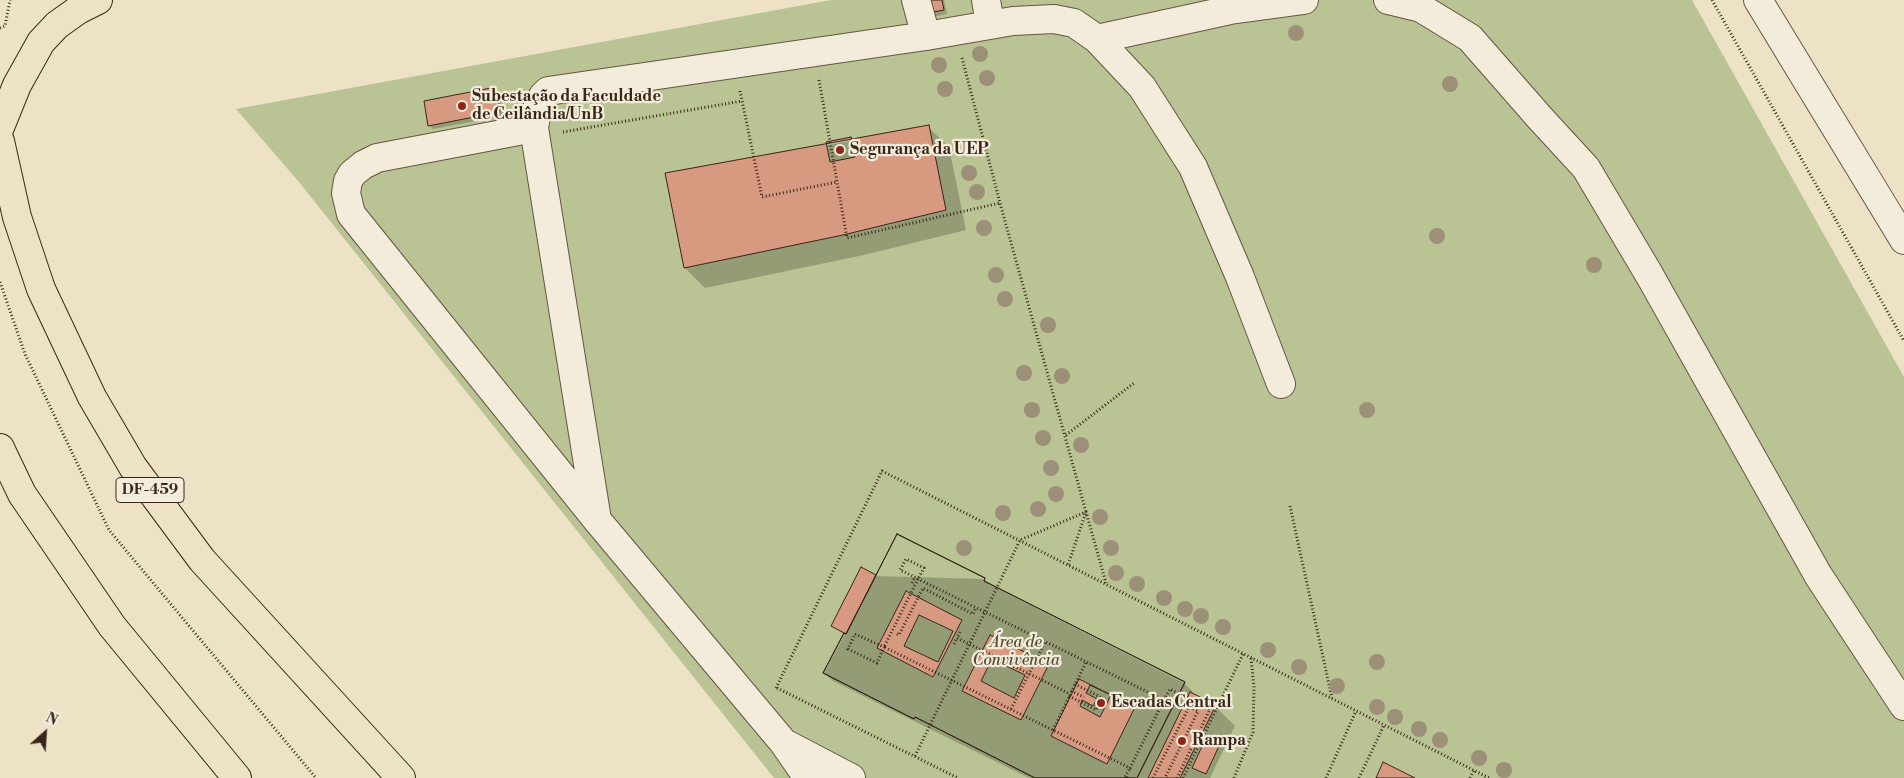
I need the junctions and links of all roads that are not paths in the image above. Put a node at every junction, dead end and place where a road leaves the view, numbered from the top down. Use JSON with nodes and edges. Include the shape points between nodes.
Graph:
{"nodes":[{"id":1,"x":98,"y":0,"type":"edge"},
{"id":2,"x":916,"y":0,"type":"edge"},
{"id":3,"x":1304,"y":0,"type":"edge"},
{"id":4,"x":1388,"y":0,"type":"edge"},
{"id":5,"x":1758,"y":0,"type":"edge"},
{"id":6,"x":988,"y":12,"type":"edge"},
{"id":7,"x":926,"y":36,"type":"junction"},
{"id":8,"x":1097,"y":39,"type":"junction"},
{"id":9,"x":0,"y":126,"type":"edge"},
{"id":10,"x":545,"y":130,"type":"junction"},
{"id":11,"x":0,"y":141,"type":"edge"},
{"id":12,"x":1904,"y":240,"type":"edge"},
{"id":13,"x":1281,"y":384,"type":"dead end"},
{"id":14,"x":0,"y":448,"type":"edge"},
{"id":15,"x":596,"y":520,"type":"junction"},
{"id":16,"x":1904,"y":706,"type":"edge"},
{"id":17,"x":783,"y":742,"type":"junction"},
{"id":18,"x":237,"y":778,"type":"edge"},
{"id":19,"x":401,"y":778,"type":"edge"},
{"id":20,"x":808,"y":778,"type":"edge"},
{"id":21,"x":851,"y":778,"type":"edge"}],
"edges":[{"from":1,"to":9,"type":"main road","via":[[57,25],[41,42],[17,85]]},
{"from":2,"to":7,"type":"lane"},
{"from":3,"to":8,"type":"lane","via":[[1230,10]]},
{"from":4,"to":16,"type":"lane","via":[[1422,8],[1470,38],[1586,168],[1818,575]]},
{"from":5,"to":12,"type":"lane"},
{"from":6,"to":7,"type":"lane","via":[[955,31]]},
{"from":6,"to":8,"type":"lane","via":[[1074,23]]},
{"from":7,"to":10,"type":"lane","via":[[548,90],[538,105]]},
{"from":8,"to":13,"type":"lane","via":[[1142,87],[1193,167]]},
{"from":10,"to":15,"type":"lane"},
{"from":10,"to":15,"type":"lane","via":[[377,158],[352,174],[347,187],[347,202],[351,214]]},
{"from":11,"to":19,"type":"main road","number":"DF-459","via":[[17,216],[41,289],[92,397],[133,467],[202,560]]},
{"from":14,"to":18,"type":"main road","via":[[22,494],[112,626]]},
{"from":15,"to":17,"type":"lane"},
{"from":17,"to":20,"type":"lane"},
{"from":17,"to":21,"type":"lane"}]}
